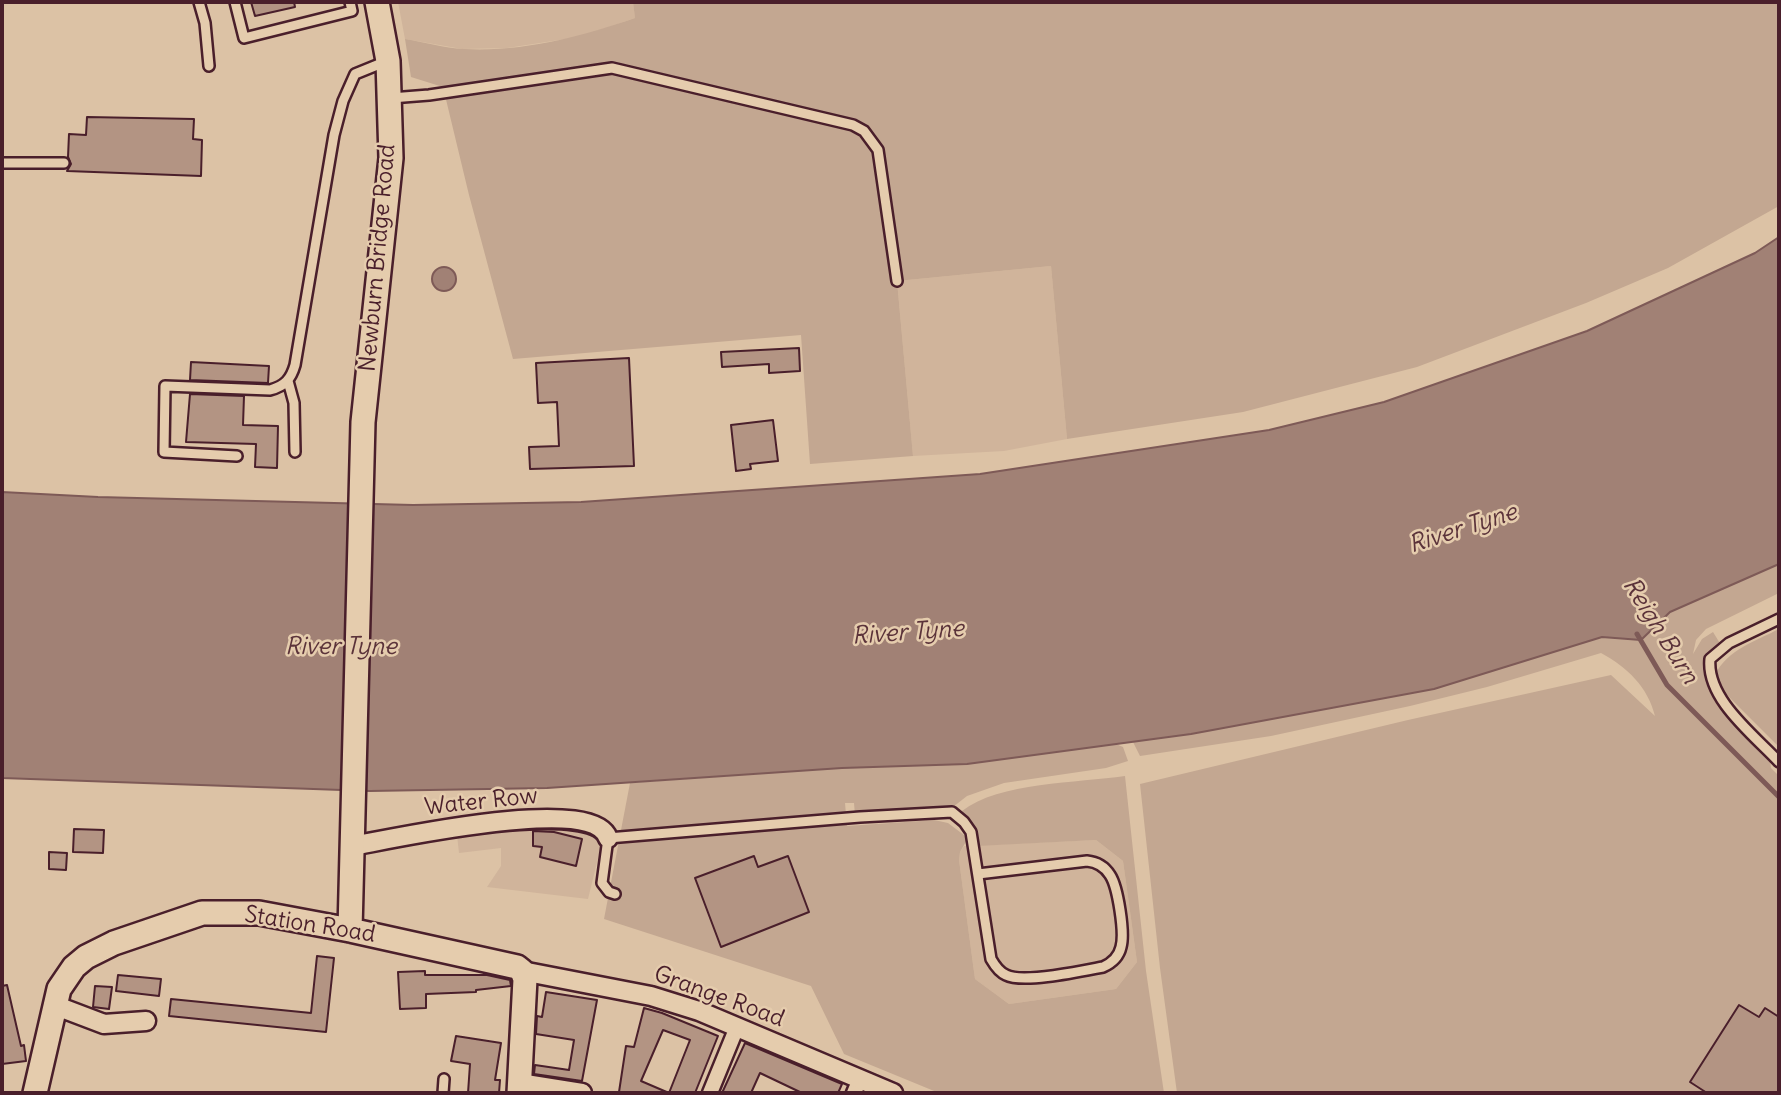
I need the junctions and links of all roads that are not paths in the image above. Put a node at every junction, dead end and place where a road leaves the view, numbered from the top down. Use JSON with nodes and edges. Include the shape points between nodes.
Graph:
{"nodes":[{"id":1,"x":199,"y":2,"type":"edge"},
{"id":2,"x":236,"y":2,"type":"edge"},
{"id":3,"x":350,"y":2,"type":"edge"},
{"id":4,"x":380,"y":2,"type":"edge"},
{"id":5,"x":388,"y":61,"type":"junction"},
{"id":6,"x":209,"y":66,"type":"dead end"},
{"id":7,"x":389,"y":98,"type":"junction"},
{"id":8,"x":2,"y":163,"type":"edge"},
{"id":9,"x":64,"y":163,"type":"dead end"},
{"id":10,"x":897,"y":281,"type":"dead end"},
{"id":11,"x":288,"y":381,"type":"junction"},
{"id":12,"x":295,"y":452,"type":"dead end"},
{"id":13,"x":237,"y":456,"type":"dead end"},
{"id":14,"x":1779,"y":619,"type":"edge"},
{"id":15,"x":1779,"y":762,"type":"edge"},
{"id":16,"x":608,"y":838,"type":"junction"},
{"id":17,"x":352,"y":846,"type":"junction"},
{"id":18,"x":978,"y":874,"type":"junction"},
{"id":19,"x":615,"y":894,"type":"dead end"},
{"id":20,"x":349,"y":930,"type":"junction"},
{"id":21,"x":522,"y":971,"type":"junction"},
{"id":22,"x":54,"y":1005,"type":"junction"},
{"id":23,"x":146,"y":1021,"type":"dead end"},
{"id":24,"x":737,"y":1027,"type":"junction"},
{"id":25,"x":444,"y":1079,"type":"dead end"},
{"id":26,"x":857,"y":1086,"type":"edge"},
{"id":27,"x":519,"y":1088,"type":"edge"},
{"id":28,"x":35,"y":1093,"type":"edge"},
{"id":29,"x":443,"y":1093,"type":"edge"},
{"id":30,"x":578,"y":1093,"type":"edge"},
{"id":31,"x":710,"y":1093,"type":"edge"},
{"id":32,"x":892,"y":1093,"type":"edge"}],
"edges":[{"from":1,"to":6,"type":"lane"},
{"from":2,"to":3,"type":"lane","via":[[244,38],[352,10]]},
{"from":4,"to":5,"type":"street","name":"Newburn Bridge Road"},
{"from":5,"to":7,"type":"street","name":"Newburn Bridge Road"},
{"from":5,"to":11,"type":"lane","via":[[355,74],[343,101],[295,365]]},
{"from":7,"to":10,"type":"lane","via":[[612,68],[853,125],[864,131],[878,150]]},
{"from":7,"to":17,"type":"street","name":"Newburn Bridge Road","via":[[391,158],[364,401]]},
{"from":8,"to":9,"type":"lane"},
{"from":11,"to":12,"type":"lane","via":[[294,403]]},
{"from":11,"to":13,"type":"lane","via":[[270,390],[165,386],[164,452]]},
{"from":14,"to":15,"type":"lane","via":[[1723,647],[1710,659],[1709,669],[1728,708]]},
{"from":16,"to":17,"type":"street","name":"Water Row","via":[[597,825],[569,819],[514,820]]},
{"from":16,"to":18,"type":"lane","via":[[953,812],[971,832]]},
{"from":16,"to":19,"type":"lane","via":[[602,883]]},
{"from":17,"to":20,"type":"street"},
{"from":18,"to":18,"type":"lane","via":[[991,959],[1008,976],[1028,978],[1103,968],[1120,951],[1115,886],[1108,872],[1096,863]]},
{"from":20,"to":21,"type":"street","name":"Station Road"},
{"from":20,"to":22,"type":"street","name":"Station Road","via":[[259,913],[202,913],[86,957],[66,977]]},
{"from":21,"to":24,"type":"street","name":"Grange Road","via":[[651,996]]},
{"from":21,"to":27,"type":"street"},
{"from":22,"to":23,"type":"street","via":[[104,1024]]},
{"from":22,"to":28,"type":"street","name":"Station Road"},
{"from":24,"to":26,"type":"street","name":"Grange Road"},
{"from":24,"to":31,"type":"street"},
{"from":25,"to":29,"type":"lane"},
{"from":26,"to":32,"type":"street","name":"Grange Road"},
{"from":27,"to":30,"type":"street"}]}
